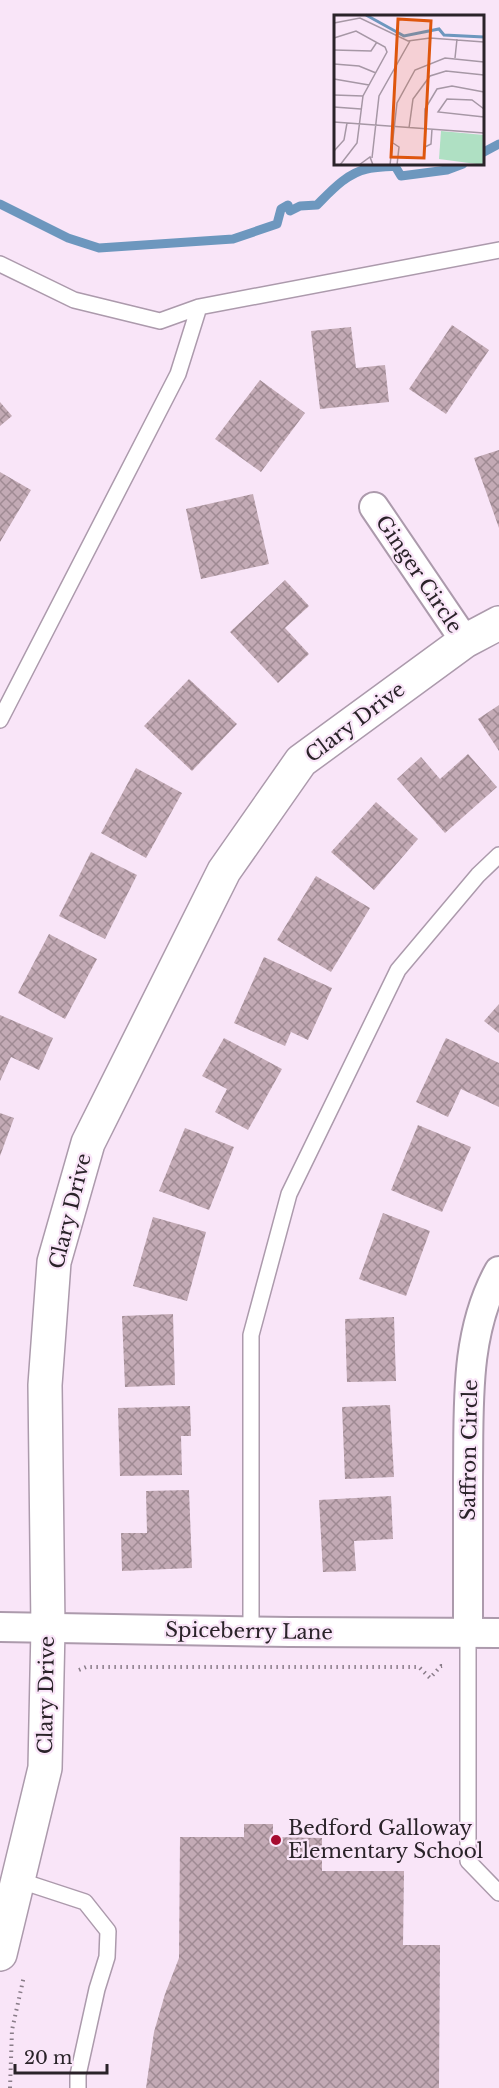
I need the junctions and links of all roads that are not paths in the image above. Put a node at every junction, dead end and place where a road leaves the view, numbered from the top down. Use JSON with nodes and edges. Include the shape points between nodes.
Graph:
{"nodes":[{"id":1,"x":499,"y":250,"type":"edge"},
{"id":2,"x":0,"y":264,"type":"edge"},
{"id":3,"x":199,"y":307,"type":"junction"},
{"id":4,"x":374,"y":507,"type":"dead end"},
{"id":5,"x":499,"y":623,"type":"edge"},
{"id":6,"x":465,"y":641,"type":"junction"},
{"id":7,"x":0,"y":720,"type":"edge"},
{"id":8,"x":499,"y":855,"type":"edge"},
{"id":9,"x":499,"y":1271,"type":"edge"},
{"id":10,"x":0,"y":1627,"type":"edge"},
{"id":11,"x":48,"y":1628,"type":"junction"},
{"id":12,"x":251,"y":1632,"type":"junction"},
{"id":13,"x":468,"y":1633,"type":"junction"},
{"id":14,"x":499,"y":1634,"type":"edge"},
{"id":15,"x":18,"y":1880,"type":"junction"},
{"id":16,"x":499,"y":1893,"type":"edge"},
{"id":17,"x":0,"y":1954,"type":"edge"},
{"id":18,"x":78,"y":2088,"type":"edge"}],
"edges":[{"from":1,"to":3,"type":"lane"},
{"from":2,"to":3,"type":"lane","via":[[74,300],[160,321]]},
{"from":3,"to":7,"type":"lane","via":[[178,374]]},
{"from":4,"to":6,"type":"street","name":"Ginger Circle"},
{"from":5,"to":6,"type":"street","name":"Clary Drive"},
{"from":6,"to":11,"type":"street","name":"Clary Drive","via":[[301,761],[224,871],[88,1143],[54,1262],[45,1385]]},
{"from":8,"to":12,"type":"lane","via":[[398,970],[289,1194],[251,1335]]},
{"from":9,"to":13,"type":"street","name":"Saffron Circle","via":[[474,1339],[469,1388]]},
{"from":10,"to":11,"type":"street","name":"Spiceberry Lane"},
{"from":11,"to":12,"type":"street","name":"Spiceberry Lane"},
{"from":11,"to":15,"type":"street","name":"Clary Drive","via":[[45,1768]]},
{"from":12,"to":13,"type":"street","name":"Spiceberry Lane"},
{"from":13,"to":14,"type":"street","name":"Spiceberry Lane"},
{"from":13,"to":16,"type":"lane","via":[[468,1861]]},
{"from":15,"to":17,"type":"street","name":"Clary Drive"},
{"from":15,"to":18,"type":"lane","via":[[85,1902],[108,1931],[107,1958],[78,2074]]}]}
